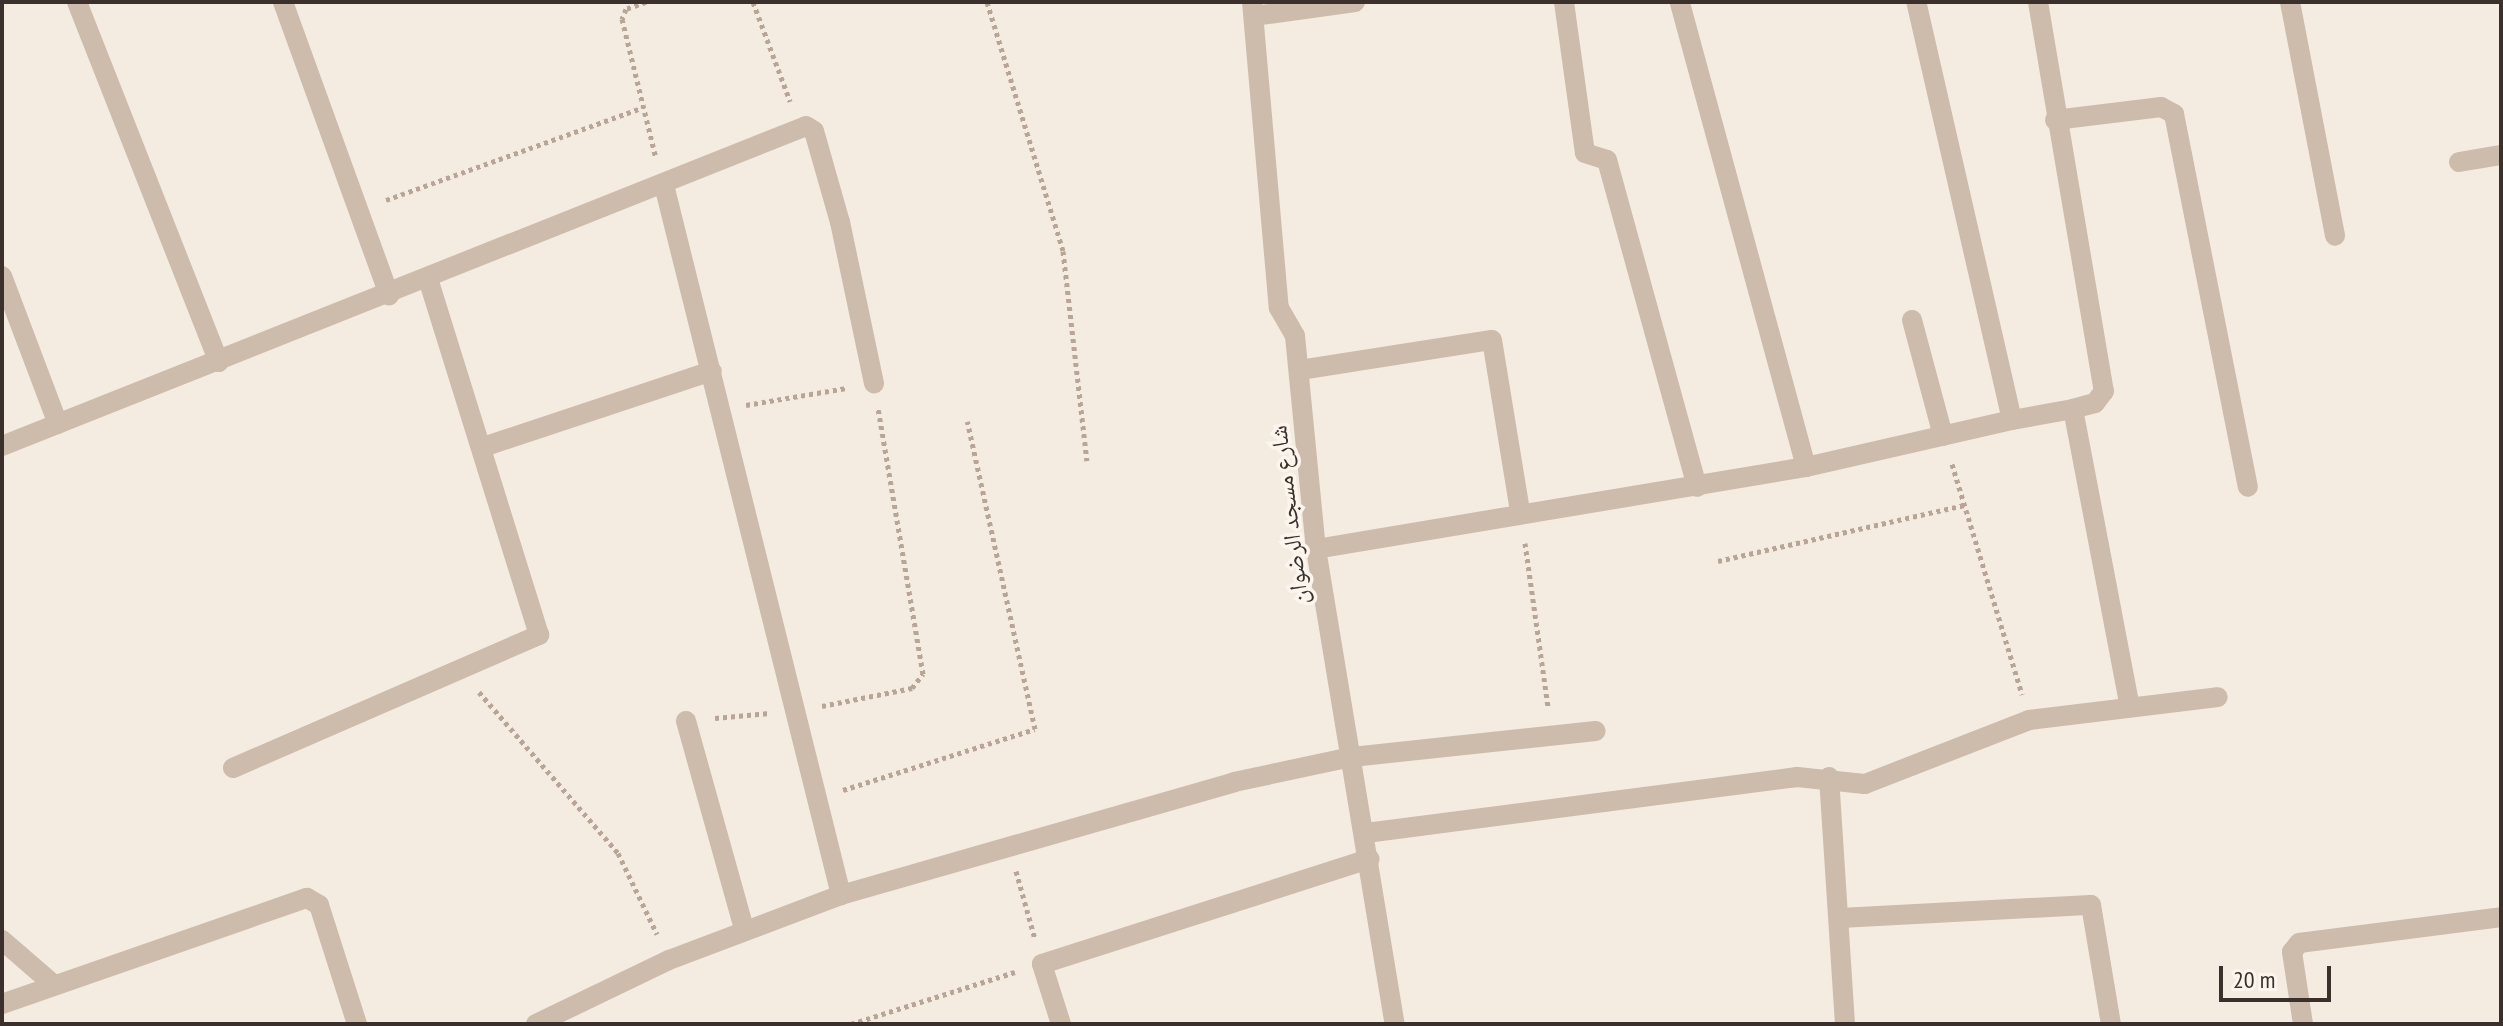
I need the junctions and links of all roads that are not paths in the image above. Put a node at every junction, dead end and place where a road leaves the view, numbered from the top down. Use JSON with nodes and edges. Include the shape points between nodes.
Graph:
{"nodes":[{"id":1,"x":77,"y":2,"type":"edge"},
{"id":2,"x":283,"y":2,"type":"edge"},
{"id":3,"x":1355,"y":2,"type":"edge"},
{"id":4,"x":1564,"y":2,"type":"edge"},
{"id":5,"x":1680,"y":2,"type":"edge"},
{"id":6,"x":1916,"y":2,"type":"edge"},
{"id":7,"x":2038,"y":2,"type":"edge"},
{"id":8,"x":2290,"y":2,"type":"edge"},
{"id":9,"x":1253,"y":9,"type":"edge"},
{"id":10,"x":2055,"y":120,"type":"junction"},
{"id":11,"x":2501,"y":155,"type":"edge"},
{"id":12,"x":2459,"y":162,"type":"dead end"},
{"id":13,"x":664,"y":185,"type":"junction"},
{"id":14,"x":2335,"y":236,"type":"dead end"},
{"id":15,"x":2,"y":276,"type":"edge"},
{"id":16,"x":429,"y":281,"type":"junction"},
{"id":17,"x":389,"y":295,"type":"junction"},
{"id":18,"x":1912,"y":320,"type":"dead end"},
{"id":19,"x":219,"y":362,"type":"junction"},
{"id":20,"x":1300,"y":370,"type":"junction"},
{"id":21,"x":712,"y":371,"type":"junction"},
{"id":22,"x":874,"y":383,"type":"road end"},
{"id":23,"x":2073,"y":409,"type":"junction"},
{"id":24,"x":2012,"y":420,"type":"junction"},
{"id":25,"x":58,"y":424,"type":"junction"},
{"id":26,"x":1943,"y":436,"type":"junction"},
{"id":27,"x":2,"y":446,"type":"edge"},
{"id":28,"x":483,"y":447,"type":"junction"},
{"id":29,"x":1806,"y":467,"type":"junction"},
{"id":30,"x":1697,"y":487,"type":"junction"},
{"id":31,"x":2248,"y":487,"type":"dead end"},
{"id":32,"x":1520,"y":511,"type":"junction"},
{"id":33,"x":1316,"y":549,"type":"junction"},
{"id":34,"x":2218,"y":697,"type":"dead end"},
{"id":35,"x":2130,"y":707,"type":"junction"},
{"id":36,"x":686,"y":721,"type":"road end"},
{"id":37,"x":1596,"y":731,"type":"dead end"},
{"id":38,"x":1352,"y":757,"type":"junction"},
{"id":39,"x":233,"y":768,"type":"dead end"},
{"id":40,"x":1829,"y":777,"type":"junction"},
{"id":41,"x":1366,"y":833,"type":"junction"},
{"id":42,"x":1370,"y":859,"type":"junction"},
{"id":43,"x":841,"y":895,"type":"junction"},
{"id":44,"x":2501,"y":917,"type":"edge"},
{"id":45,"x":1840,"y":918,"type":"junction"},
{"id":46,"x":744,"y":929,"type":"junction"},
{"id":47,"x":2,"y":940,"type":"edge"},
{"id":48,"x":54,"y":985,"type":"junction"},
{"id":49,"x":2,"y":1004,"type":"edge"},
{"id":50,"x":357,"y":1024,"type":"edge"},
{"id":51,"x":536,"y":1024,"type":"edge"},
{"id":52,"x":1061,"y":1024,"type":"edge"},
{"id":53,"x":1395,"y":1024,"type":"edge"},
{"id":54,"x":1845,"y":1024,"type":"edge"},
{"id":55,"x":2111,"y":1024,"type":"edge"},
{"id":56,"x":2303,"y":1024,"type":"edge"}],
"edges":[{"from":1,"to":19,"type":"street"},
{"from":2,"to":17,"type":"street"},
{"from":3,"to":9,"type":"street"},
{"from":4,"to":30,"type":"street","via":[[1585,153],[1607,160]]},
{"from":5,"to":29,"type":"street"},
{"from":6,"to":24,"type":"street"},
{"from":7,"to":10,"type":"street"},
{"from":8,"to":14,"type":"street"},
{"from":9,"to":20,"type":"street","name":"شارع مسجد الرضوان","via":[[1279,308],[1293,330]]},
{"from":10,"to":23,"type":"street","via":[[2104,391],[2095,403]]},
{"from":10,"to":31,"type":"street","via":[[2161,107],[2174,114]]},
{"from":11,"to":12,"type":"street"},
{"from":13,"to":16,"type":"street"},
{"from":13,"to":21,"type":"street"},
{"from":13,"to":22,"type":"street","via":[[800,128],[815,135]]},
{"from":15,"to":25,"type":"street"},
{"from":16,"to":17,"type":"street"},
{"from":16,"to":28,"type":"street"},
{"from":17,"to":19,"type":"street"},
{"from":18,"to":26,"type":"street"},
{"from":19,"to":25,"type":"street"},
{"from":20,"to":32,"type":"street","via":[[1492,340]]},
{"from":20,"to":33,"type":"street","name":"شارع مسجد الرضوان"},
{"from":21,"to":28,"type":"street"},
{"from":21,"to":43,"type":"street"},
{"from":23,"to":24,"type":"street"},
{"from":23,"to":35,"type":"street"},
{"from":24,"to":26,"type":"street"},
{"from":25,"to":27,"type":"street"},
{"from":26,"to":29,"type":"street"},
{"from":28,"to":39,"type":"street","via":[[539,635],[463,674]]},
{"from":29,"to":30,"type":"street"},
{"from":30,"to":32,"type":"street"},
{"from":32,"to":33,"type":"street"},
{"from":33,"to":38,"type":"street","name":"شارع مسجد الرضوان"},
{"from":34,"to":35,"type":"street"},
{"from":35,"to":40,"type":"street","via":[[2029,720],[1865,784]]},
{"from":36,"to":46,"type":"street"},
{"from":37,"to":38,"type":"street"},
{"from":38,"to":41,"type":"street","name":"شارع مسجد الرضوان"},
{"from":38,"to":43,"type":"street"},
{"from":40,"to":41,"type":"street"},
{"from":40,"to":45,"type":"street"},
{"from":41,"to":42,"type":"street","name":"شارع مسجد الرضوان"},
{"from":42,"to":52,"type":"street","via":[[1042,964]]},
{"from":42,"to":53,"type":"street","name":"شارع مسجد الرضوان"},
{"from":43,"to":46,"type":"street"},
{"from":44,"to":56,"type":"street","via":[[2299,943],[2292,952]]},
{"from":45,"to":54,"type":"street"},
{"from":45,"to":55,"type":"street","via":[[2091,905]]},
{"from":46,"to":51,"type":"street"},
{"from":47,"to":48,"type":"street"},
{"from":48,"to":49,"type":"street"},
{"from":48,"to":50,"type":"street","via":[[307,898],[319,905]]}]}
